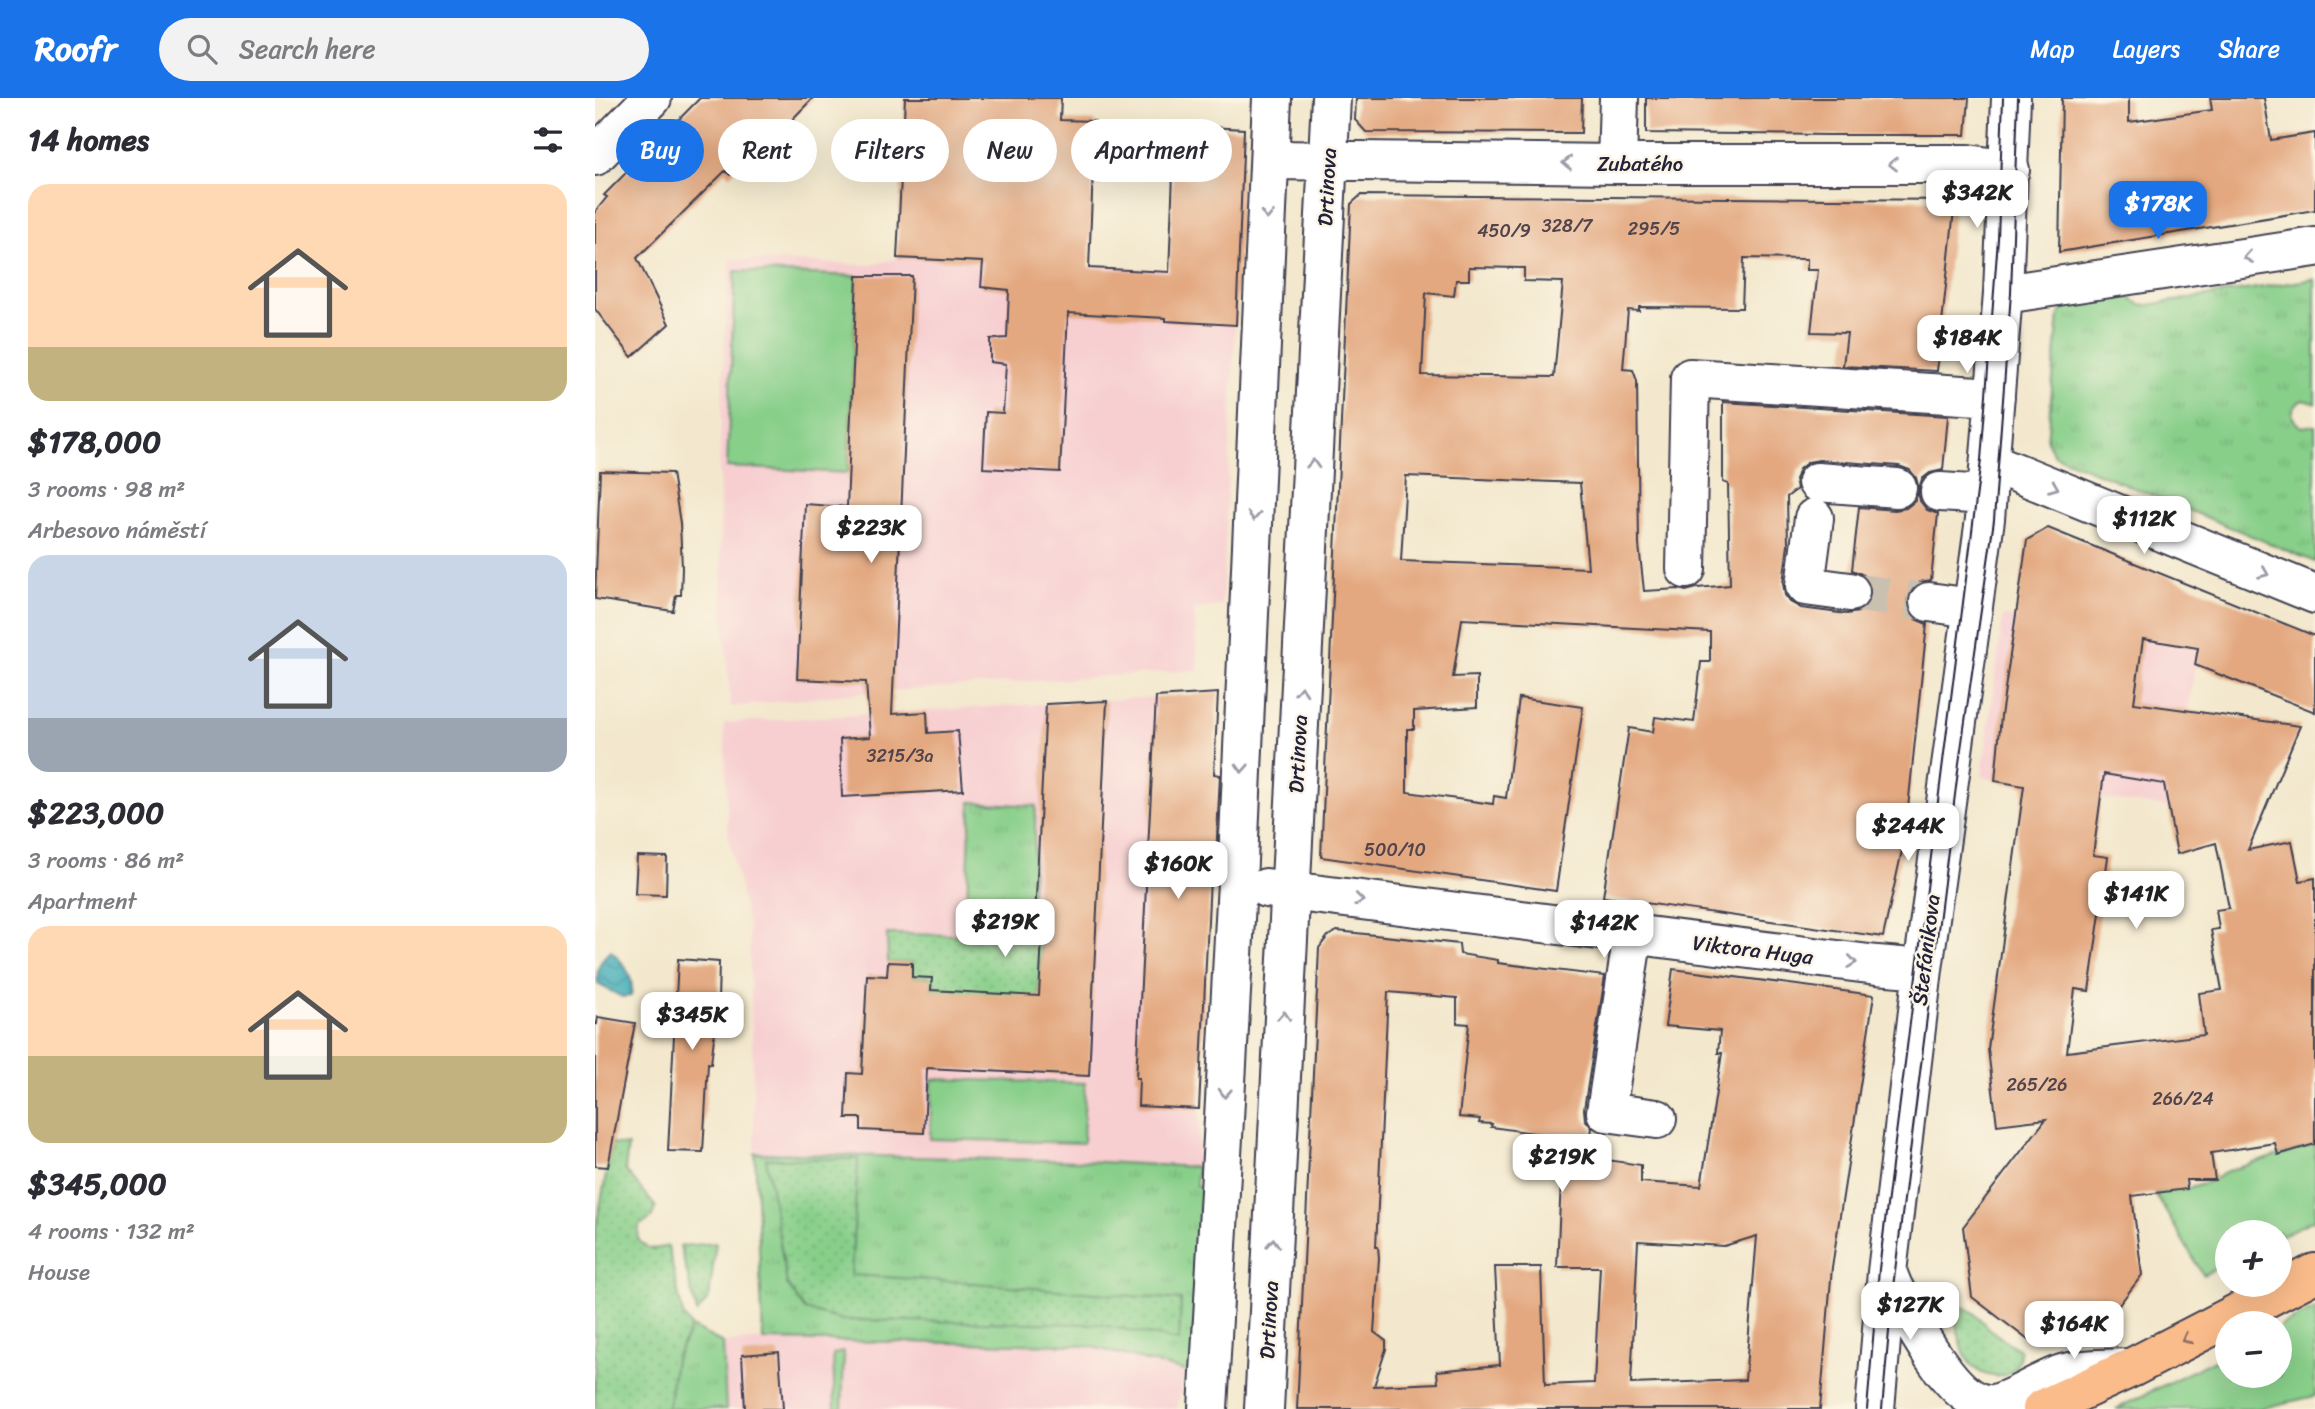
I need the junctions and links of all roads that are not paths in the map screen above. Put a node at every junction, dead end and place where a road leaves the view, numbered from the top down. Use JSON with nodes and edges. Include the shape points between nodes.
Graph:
{"nodes":[{"id":1,"x":652,"y":98,"type":"edge"},
{"id":2,"x":1272,"y":98,"type":"edge"},
{"id":3,"x":1331,"y":98,"type":"edge"},
{"id":4,"x":1619,"y":98,"type":"edge"},
{"id":5,"x":2011,"y":98,"type":"edge"},
{"id":6,"x":595,"y":156,"type":"edge"},
{"id":7,"x":1270,"y":160,"type":"junction"},
{"id":8,"x":1328,"y":160,"type":"junction"},
{"id":9,"x":1617,"y":164,"type":"junction"},
{"id":10,"x":2010,"y":170,"type":"junction"},
{"id":11,"x":2315,"y":247,"type":"edge"},
{"id":12,"x":2003,"y":293,"type":"junction"},
{"id":13,"x":1995,"y":397,"type":"junction"},
{"id":14,"x":1989,"y":479,"type":"junction"},
{"id":15,"x":1897,"y":488,"type":"dead end"},
{"id":16,"x":1940,"y":492,"type":"dead end"},
{"id":17,"x":1686,"y":569,"type":"dead end"},
{"id":18,"x":1850,"y":592,"type":"tunnel mouth"},
{"id":19,"x":2315,"y":594,"type":"edge"},
{"id":20,"x":1929,"y":602,"type":"tunnel mouth"},
{"id":21,"x":1972,"y":608,"type":"junction"},
{"id":22,"x":1237,"y":883,"type":"junction"},
{"id":23,"x":1291,"y":891,"type":"junction"},
{"id":24,"x":1633,"y":934,"type":"junction"},
{"id":25,"x":1923,"y":969,"type":"junction"},
{"id":26,"x":1657,"y":1119,"type":"dead end"},
{"id":27,"x":1887,"y":1272,"type":"junction"},
{"id":28,"x":2315,"y":1273,"type":"edge"},
{"id":29,"x":2131,"y":1368,"type":"junction"},
{"id":30,"x":1208,"y":1409,"type":"edge"},
{"id":31,"x":1264,"y":1409,"type":"edge"},
{"id":32,"x":1875,"y":1409,"type":"edge"},
{"id":33,"x":2042,"y":1409,"type":"edge"}],
"edges":[{"from":1,"to":6,"type":"street"},
{"from":2,"to":7,"type":"street"},
{"from":3,"to":8,"type":"street","name":"Drtinova"},
{"from":4,"to":9,"type":"street"},
{"from":5,"to":10,"type":"street"},
{"from":7,"to":8,"type":"street","name":"Zubatého"},
{"from":7,"to":22,"type":"street","one_way":true},
{"from":9,"to":8,"type":"street","name":"Zubatého","one_way":true},
{"from":23,"to":8,"type":"street","name":"Drtinova","one_way":true},
{"from":10,"to":9,"type":"street","name":"Zubatého","one_way":true,"via":[[1968,164]]},
{"from":10,"to":12,"type":"street"},
{"from":11,"to":12,"type":"street","one_way":true},
{"from":12,"to":13,"type":"street","name":"Štefánikova"},
{"from":13,"to":14,"type":"street","name":"Štefánikova"},
{"from":13,"to":17,"type":"street","via":[[1690,378]]},
{"from":14,"to":16,"type":"street"},
{"from":14,"to":19,"type":"street","one_way":true},
{"from":14,"to":21,"type":"street","name":"Štefánikova"},
{"from":15,"to":18,"type":"street","via":[[1815,500],[1805,586]]},
{"from":20,"to":21,"type":"street"},
{"from":21,"to":25,"type":"street","name":"Štefánikova"},
{"from":22,"to":23,"type":"street","name":"Viktora Huga"},
{"from":22,"to":30,"type":"street","one_way":true},
{"from":23,"to":24,"type":"street","name":"Viktora Huga","one_way":true},
{"from":31,"to":23,"type":"street","name":"Drtinova","one_way":true},
{"from":24,"to":25,"type":"street","name":"Viktora Huga","one_way":true},
{"from":24,"to":26,"type":"street","via":[[1606,1112]]},
{"from":25,"to":27,"type":"street","name":"Štefánikova"},
{"from":27,"to":29,"type":"street","via":[[1944,1374],[1979,1403],[1995,1404],[2062,1374]]},
{"from":27,"to":32,"type":"street","name":"Štefánikova"},
{"from":28,"to":29,"type":"main road","one_way":true},
{"from":29,"to":33,"type":"main road"}]}
